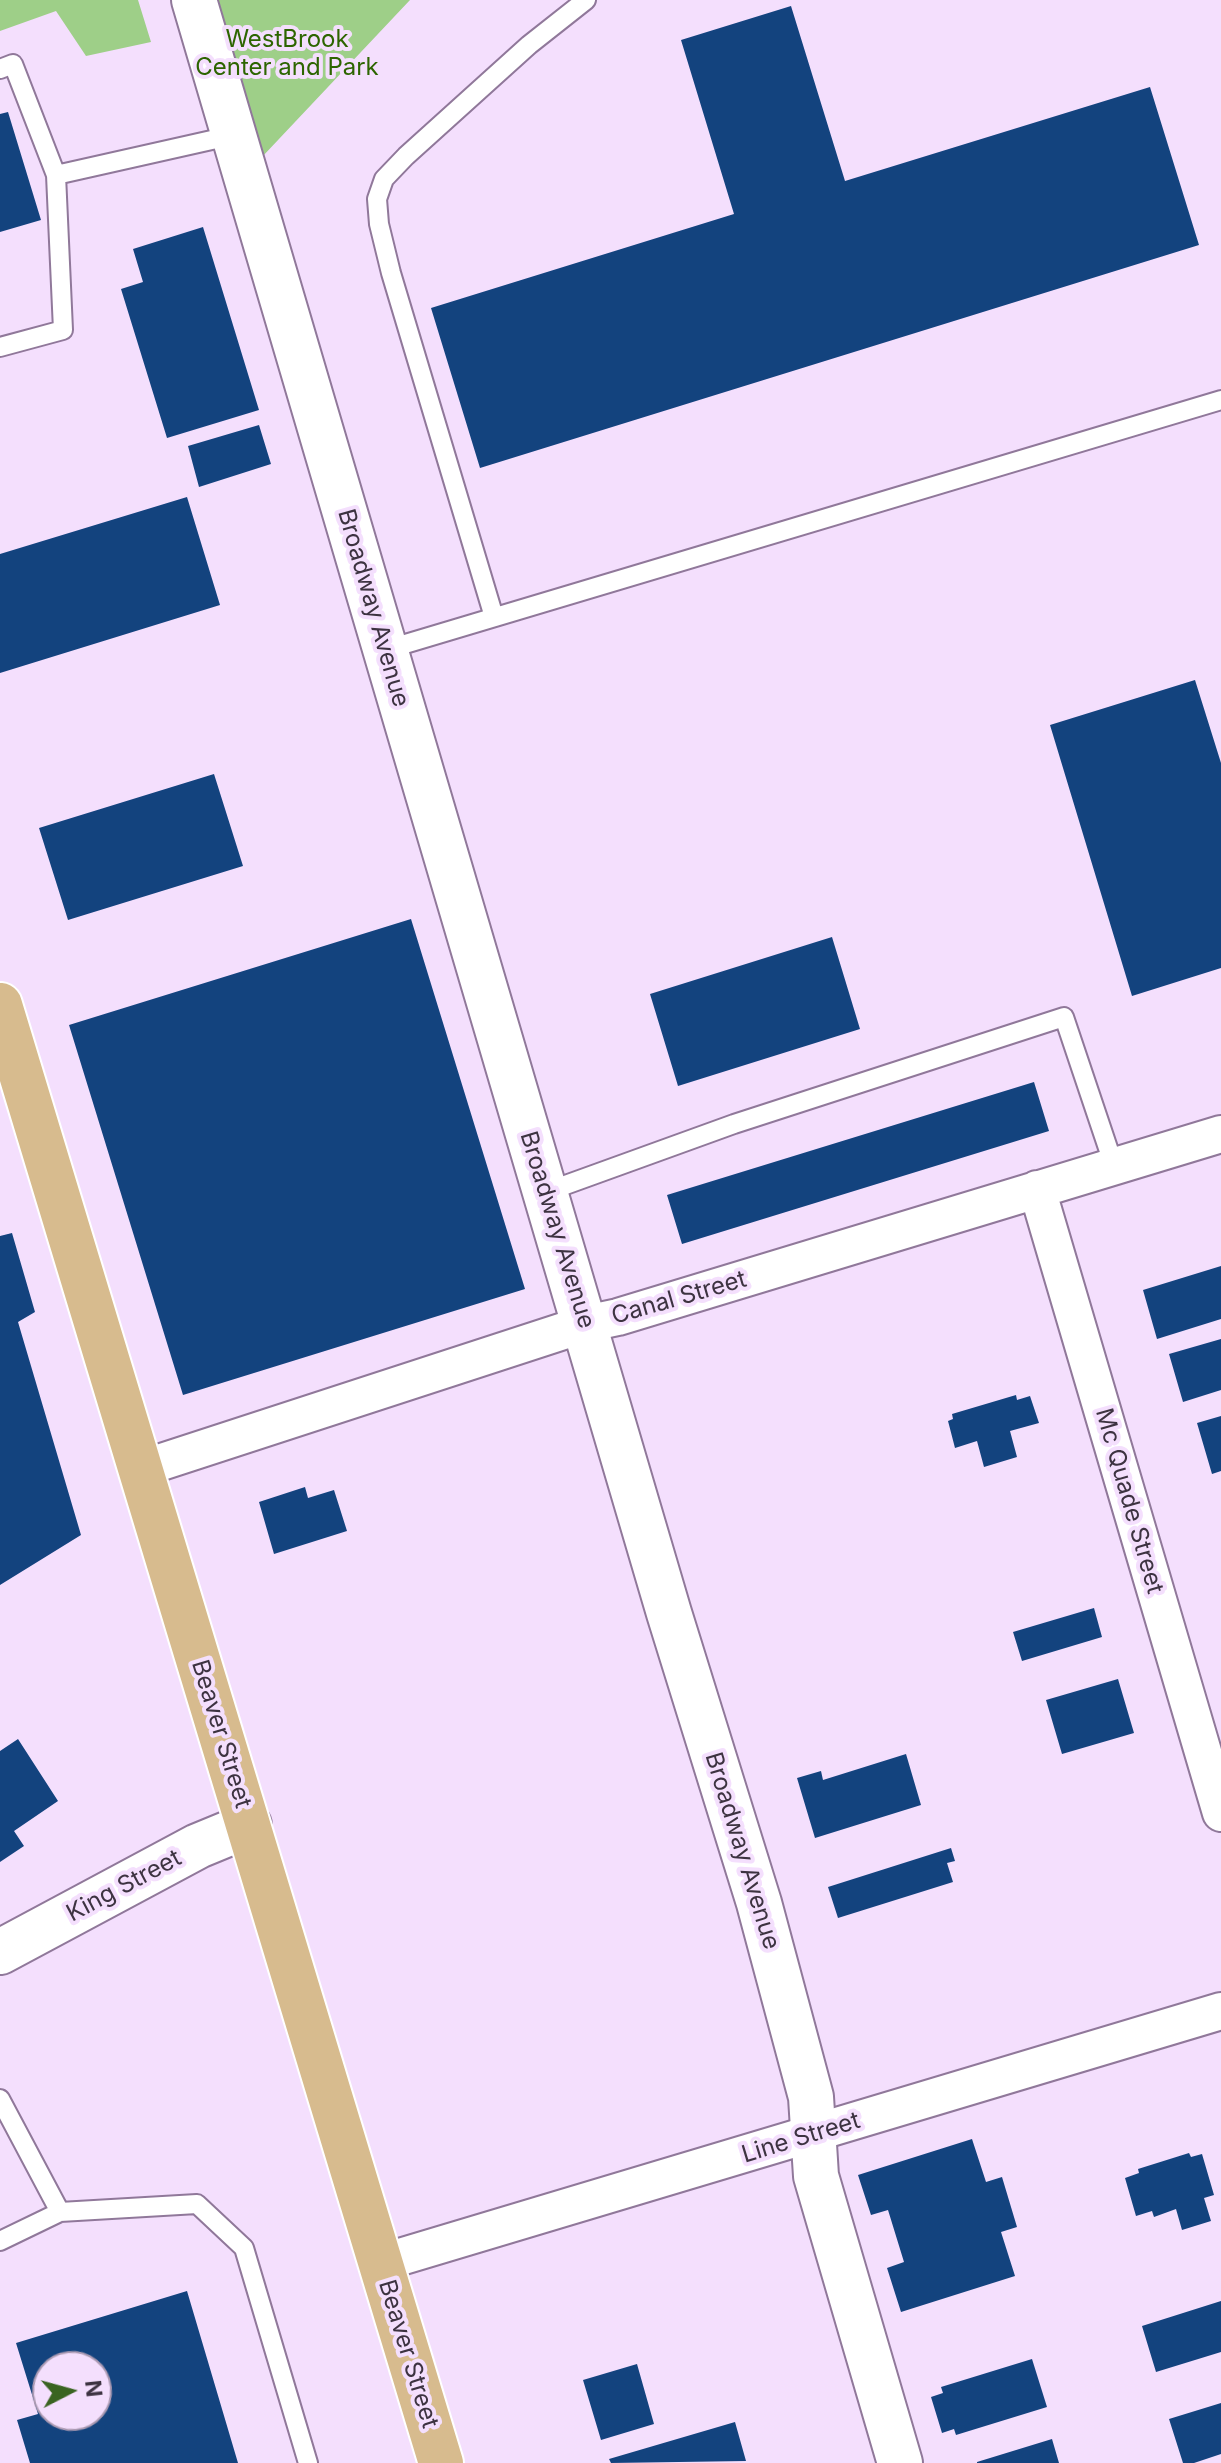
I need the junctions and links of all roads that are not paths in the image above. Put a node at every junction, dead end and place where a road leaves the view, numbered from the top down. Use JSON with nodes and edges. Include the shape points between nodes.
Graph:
{"nodes":[{"id":1,"x":194,"y":0,"type":"edge"},
{"id":2,"x":586,"y":0,"type":"edge"},
{"id":3,"x":0,"y":69,"type":"edge"},
{"id":4,"x":234,"y":135,"type":"junction"},
{"id":5,"x":56,"y":175,"type":"junction"},
{"id":6,"x":0,"y":347,"type":"edge"},
{"id":7,"x":1221,"y":400,"type":"edge"},
{"id":8,"x":494,"y":617,"type":"junction"},
{"id":9,"x":385,"y":650,"type":"junction"},
{"id":10,"x":0,"y":1005,"type":"edge"},
{"id":11,"x":1221,"y":1134,"type":"edge"},
{"id":12,"x":1114,"y":1166,"type":"junction"},
{"id":13,"x":1037,"y":1189,"type":"junction"},
{"id":14,"x":546,"y":1192,"type":"junction"},
{"id":15,"x":585,"y":1324,"type":"junction"},
{"id":16,"x":140,"y":1469,"type":"junction"},
{"id":17,"x":1221,"y":1813,"type":"edge"},
{"id":18,"x":249,"y":1825,"type":"junction"},
{"id":19,"x":0,"y":1952,"type":"edge"},
{"id":20,"x":1218,"y":2021,"type":"edge"},
{"id":21,"x":0,"y":2099,"type":"edge"},
{"id":22,"x":814,"y":2135,"type":"junction"},
{"id":23,"x":60,"y":2212,"type":"junction"},
{"id":24,"x":0,"y":2241,"type":"edge"},
{"id":25,"x":380,"y":2263,"type":"junction"},
{"id":26,"x":308,"y":2463,"type":"edge"},
{"id":27,"x":441,"y":2463,"type":"edge"},
{"id":28,"x":900,"y":2463,"type":"edge"}],
"edges":[{"from":1,"to":4,"type":"street","name":"Broadway Avenue"},
{"from":2,"to":8,"type":"lane","via":[[406,156],[384,179],[377,199],[391,273]]},
{"from":3,"to":5,"type":"lane","via":[[13,64]]},
{"from":4,"to":5,"type":"lane"},
{"from":4,"to":9,"type":"street","name":"Broadway Avenue"},
{"from":5,"to":6,"type":"lane","via":[[63,330]]},
{"from":7,"to":8,"type":"lane"},
{"from":8,"to":9,"type":"lane"},
{"from":9,"to":14,"type":"street","name":"Broadway Avenue"},
{"from":10,"to":16,"type":"main road","name":"Beaver Street"},
{"from":11,"to":12,"type":"street","name":"Canal Street"},
{"from":12,"to":13,"type":"street","name":"Canal Street"},
{"from":12,"to":14,"type":"lane","via":[[1064,1017],[734,1124]]},
{"from":13,"to":15,"type":"street","name":"Canal Street"},
{"from":13,"to":17,"type":"street","name":"Mc Quade Street"},
{"from":14,"to":15,"type":"street","name":"Broadway Avenue"},
{"from":15,"to":16,"type":"street","name":"Canal Street"},
{"from":15,"to":22,"type":"street","name":"Broadway Avenue","via":[[759,1903],[811,2097]]},
{"from":16,"to":18,"type":"main road","name":"Beaver Street"},
{"from":18,"to":19,"type":"street","name":"King Street","via":[[198,1846]]},
{"from":18,"to":25,"type":"main road","name":"Beaver Street"},
{"from":20,"to":22,"type":"street","name":"Line Street"},
{"from":21,"to":23,"type":"lane"},
{"from":22,"to":25,"type":"street","name":"Line Street"},
{"from":22,"to":28,"type":"street","name":"Broadway Avenue","via":[[816,2176]]},
{"from":23,"to":24,"type":"lane"},
{"from":23,"to":26,"type":"lane","via":[[197,2204],[244,2248]]},
{"from":25,"to":27,"type":"main road","name":"Beaver Street"}]}
